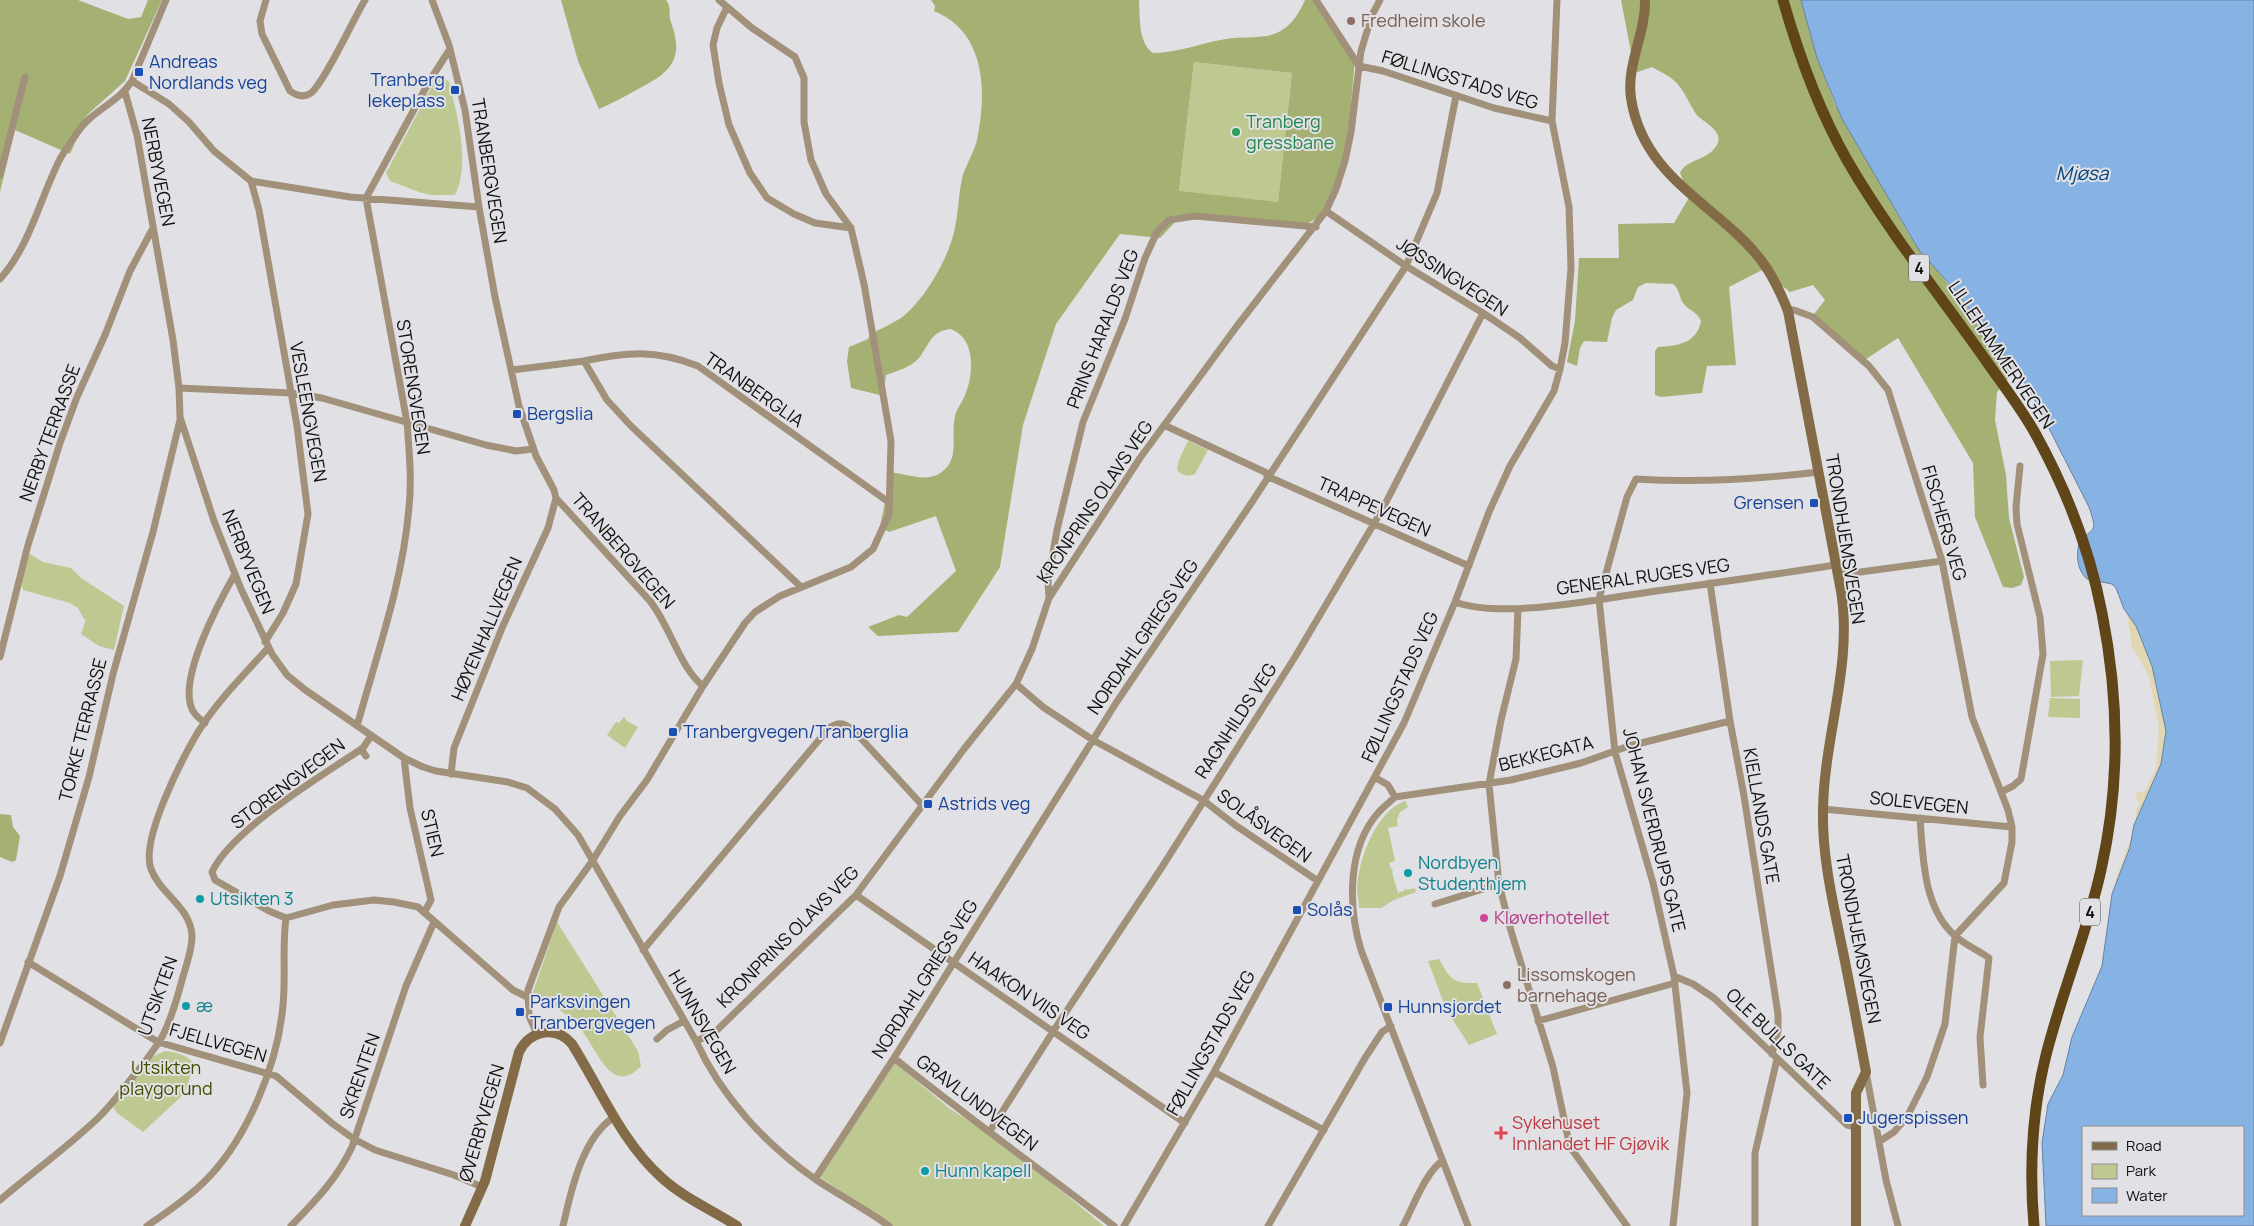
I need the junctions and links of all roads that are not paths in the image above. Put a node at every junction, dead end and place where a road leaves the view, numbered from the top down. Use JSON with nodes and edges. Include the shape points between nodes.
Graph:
{"nodes":[{"id":1,"x":166,"y":0,"type":"edge"},
{"id":2,"x":266,"y":0,"type":"edge"},
{"id":3,"x":365,"y":0,"type":"edge"},
{"id":4,"x":432,"y":0,"type":"edge"},
{"id":5,"x":719,"y":0,"type":"edge"},
{"id":6,"x":1316,"y":0,"type":"edge"},
{"id":7,"x":1380,"y":0,"type":"edge"},
{"id":8,"x":1557,"y":0,"type":"edge"},
{"id":9,"x":1645,"y":0,"type":"edge"},
{"id":10,"x":1783,"y":0,"type":"edge"},
{"id":11,"x":727,"y":7,"type":"junction"},
{"id":12,"x":450,"y":49,"type":"junction"},
{"id":13,"x":1359,"y":66,"type":"junction"},
{"id":14,"x":25,"y":77,"type":"dead end"},
{"id":15,"x":132,"y":81,"type":"junction"},
{"id":16,"x":125,"y":92,"type":"junction"},
{"id":17,"x":1456,"y":96,"type":"junction"},
{"id":18,"x":1552,"y":121,"type":"junction"},
{"id":19,"x":0,"y":175,"type":"edge"},
{"id":20,"x":252,"y":181,"type":"junction"},
{"id":21,"x":366,"y":198,"type":"junction"},
{"id":22,"x":479,"y":207,"type":"junction"},
{"id":23,"x":1326,"y":211,"type":"junction"},
{"id":24,"x":1316,"y":227,"type":"junction"},
{"id":25,"x":153,"y":228,"type":"junction"},
{"id":26,"x":851,"y":228,"type":"junction"},
{"id":27,"x":1406,"y":266,"type":"junction"},
{"id":28,"x":0,"y":278,"type":"edge"},
{"id":29,"x":1788,"y":311,"type":"junction"},
{"id":30,"x":1483,"y":313,"type":"junction"},
{"id":31,"x":584,"y":362,"type":"junction"},
{"id":32,"x":1560,"y":369,"type":"junction"},
{"id":33,"x":512,"y":370,"type":"junction"},
{"id":34,"x":179,"y":388,"type":"junction"},
{"id":35,"x":291,"y":392,"type":"junction"},
{"id":36,"x":180,"y":420,"type":"junction"},
{"id":37,"x":407,"y":422,"type":"junction"},
{"id":38,"x":1164,"y":425,"type":"junction"},
{"id":39,"x":533,"y":449,"type":"junction"},
{"id":40,"x":2020,"y":466,"type":"dead end"},
{"id":41,"x":1819,"y":472,"type":"junction"},
{"id":42,"x":1268,"y":475,"type":"junction"},
{"id":43,"x":556,"y":498,"type":"junction"},
{"id":44,"x":890,"y":503,"type":"junction"},
{"id":45,"x":1374,"y":523,"type":"junction"},
{"id":46,"x":1942,"y":561,"type":"junction"},
{"id":47,"x":1835,"y":565,"type":"junction"},
{"id":48,"x":1469,"y":566,"type":"junction"},
{"id":49,"x":235,"y":574,"type":"junction"},
{"id":50,"x":1838,"y":575,"type":"junction"},
{"id":51,"x":1710,"y":583,"type":"junction"},
{"id":52,"x":800,"y":586,"type":"junction"},
{"id":53,"x":1049,"y":598,"type":"junction"},
{"id":54,"x":1599,"y":599,"type":"junction"},
{"id":55,"x":1455,"y":602,"type":"junction"},
{"id":56,"x":1518,"y":608,"type":"junction"},
{"id":57,"x":267,"y":645,"type":"junction"},
{"id":58,"x":0,"y":657,"type":"edge"},
{"id":59,"x":1016,"y":684,"type":"junction"},
{"id":60,"x":703,"y":686,"type":"junction"},
{"id":61,"x":1730,"y":721,"type":"junction"},
{"id":62,"x":205,"y":723,"type":"junction"},
{"id":63,"x":357,"y":726,"type":"junction"},
{"id":64,"x":371,"y":736,"type":"junction"},
{"id":65,"x":1093,"y":740,"type":"junction"},
{"id":66,"x":361,"y":749,"type":"junction"},
{"id":67,"x":1615,"y":752,"type":"junction"},
{"id":68,"x":366,"y":756,"type":"dead end"},
{"id":69,"x":404,"y":758,"type":"junction"},
{"id":70,"x":451,"y":774,"type":"junction"},
{"id":71,"x":1376,"y":778,"type":"junction"},
{"id":72,"x":1489,"y":784,"type":"junction"},
{"id":73,"x":2001,"y":792,"type":"junction"},
{"id":74,"x":1396,"y":797,"type":"junction"},
{"id":75,"x":1203,"y":800,"type":"junction"},
{"id":76,"x":924,"y":806,"type":"junction"},
{"id":77,"x":1823,"y":809,"type":"junction"},
{"id":78,"x":1920,"y":818,"type":"junction"},
{"id":79,"x":2012,"y":827,"type":"junction"},
{"id":80,"x":592,"y":860,"type":"junction"},
{"id":81,"x":151,"y":869,"type":"joint"},
{"id":82,"x":1318,"y":881,"type":"junction"},
{"id":83,"x":1499,"y":884,"type":"junction"},
{"id":84,"x":856,"y":895,"type":"junction"},
{"id":85,"x":1435,"y":904,"type":"dead end"},
{"id":86,"x":424,"y":913,"type":"junction"},
{"id":87,"x":286,"y":918,"type":"junction"},
{"id":88,"x":434,"y":922,"type":"junction"},
{"id":89,"x":1955,"y":936,"type":"junction"},
{"id":90,"x":643,"y":950,"type":"junction"},
{"id":91,"x":28,"y":962,"type":"junction"},
{"id":92,"x":953,"y":963,"type":"junction"},
{"id":93,"x":1675,"y":979,"type":"junction"},
{"id":94,"x":527,"y":997,"type":"junction"},
{"id":95,"x":684,"y":1021,"type":"junction"},
{"id":96,"x":1538,"y":1021,"type":"junction"},
{"id":97,"x":1391,"y":1026,"type":"junction"},
{"id":98,"x":1054,"y":1030,"type":"junction"},
{"id":99,"x":537,"y":1034,"type":"junction"},
{"id":100,"x":657,"y":1039,"type":"dead end"},
{"id":101,"x":696,"y":1041,"type":"junction"},
{"id":102,"x":158,"y":1042,"type":"junction"},
{"id":103,"x":0,"y":1043,"type":"edge"},
{"id":104,"x":1775,"y":1056,"type":"junction"},
{"id":105,"x":894,"y":1058,"type":"junction"},
{"id":106,"x":268,"y":1072,"type":"junction"},
{"id":107,"x":1214,"y":1072,"type":"junction"},
{"id":108,"x":1866,"y":1072,"type":"junction"},
{"id":109,"x":1983,"y":1085,"type":"dead end"},
{"id":110,"x":614,"y":1117,"type":"junction"},
{"id":111,"x":1185,"y":1123,"type":"junction"},
{"id":112,"x":1856,"y":1127,"type":"junction"},
{"id":113,"x":1324,"y":1130,"type":"junction"},
{"id":114,"x":990,"y":1131,"type":"junction"},
{"id":115,"x":354,"y":1139,"type":"junction"},
{"id":116,"x":1880,"y":1141,"type":"junction"},
{"id":117,"x":1443,"y":1161,"type":"junction"},
{"id":118,"x":815,"y":1179,"type":"junction"},
{"id":119,"x":482,"y":1187,"type":"junction"},
{"id":120,"x":0,"y":1200,"type":"edge"},
{"id":121,"x":147,"y":1226,"type":"edge"},
{"id":122,"x":291,"y":1226,"type":"edge"},
{"id":123,"x":465,"y":1226,"type":"edge"},
{"id":124,"x":564,"y":1226,"type":"edge"},
{"id":125,"x":737,"y":1226,"type":"edge"},
{"id":126,"x":889,"y":1226,"type":"edge"},
{"id":127,"x":1114,"y":1226,"type":"edge"},
{"id":128,"x":1124,"y":1226,"type":"edge"},
{"id":129,"x":1268,"y":1226,"type":"edge"},
{"id":130,"x":1404,"y":1226,"type":"edge"},
{"id":131,"x":1468,"y":1226,"type":"edge"},
{"id":132,"x":1627,"y":1226,"type":"edge"},
{"id":133,"x":1673,"y":1226,"type":"edge"},
{"id":134,"x":1755,"y":1226,"type":"edge"},
{"id":135,"x":1856,"y":1226,"type":"edge"},
{"id":136,"x":1898,"y":1226,"type":"edge"},
{"id":137,"x":2034,"y":1226,"type":"edge"}],
"edges":[{"from":1,"to":15,"type":"street"},
{"from":2,"to":3,"type":"street","via":[[260,21],[262,34],[290,91],[305,96],[313,92]]},
{"from":4,"to":12,"type":"street","name":"TRANBERGVEGEN"},
{"from":5,"to":11,"type":"street"},
{"from":6,"to":13,"type":"street"},
{"from":7,"to":13,"type":"street","name":"KRONPRINS OLAVS VEG","via":[[1372,15]]},
{"from":8,"to":18,"type":"street","name":"FØLLINGSTADS VEG"},
{"from":9,"to":29,"type":"main road","name":"TRONDHJEMSVEGEN","via":[[1631,97],[1648,146],[1686,192],[1739,236],[1758,257],[1776,280]]},
{"from":10,"to":137,"type":"highway","name":"LILLEHAMMERVEGEN","number":"4","via":[[1805,71],[1847,159],[1895,235],[2025,418],[2052,466],[2077,525],[2098,594],[2113,695],[2112,797],[2099,878],[2046,1054],[2038,1095],[2031,1171]]},
{"from":11,"to":26,"type":"street","via":[[795,57],[804,78],[804,122],[811,160],[826,194]]},
{"from":11,"to":26,"type":"street","via":[[713,45],[729,125],[750,173],[767,198],[794,214],[814,223]]},
{"from":12,"to":21,"type":"street"},
{"from":12,"to":22,"type":"street","name":"TRANBERGVEGEN","via":[[465,110]]},
{"from":13,"to":17,"type":"street","name":"FØLLINGSTADS VEG"},
{"from":13,"to":23,"type":"street","name":"KRONPRINS OLAVS VEG","via":[[1345,161]]},
{"from":14,"to":19,"type":"street"},
{"from":15,"to":16,"type":"street"},
{"from":15,"to":20,"type":"street","via":[[169,104],[190,122],[214,151]]},
{"from":16,"to":25,"type":"street","name":"NERBYVEGEN","via":[[137,135]]},
{"from":16,"to":28,"type":"street","via":[[98,110],[61,158],[21,248]]},
{"from":17,"to":18,"type":"street","name":"FØLLINGSTADS VEG"},
{"from":17,"to":27,"type":"street","name":"NORDAHL GRIEGS VEG","via":[[1437,193]]},
{"from":18,"to":32,"type":"street","name":"FØLLINGSTADS VEG","via":[[1569,207],[1572,242],[1568,316]]},
{"from":20,"to":21,"type":"street"},
{"from":20,"to":35,"type":"street","name":"VESLEENGVEGEN"},
{"from":21,"to":22,"type":"street"},
{"from":21,"to":37,"type":"street","name":"STORENGVEGEN"},
{"from":22,"to":33,"type":"street","name":"TRANBERGVEGEN"},
{"from":23,"to":24,"type":"street","name":"KRONPRINS OLAVS VEG"},
{"from":23,"to":27,"type":"street","name":"JØSSINGVEGEN"},
{"from":24,"to":38,"type":"street","name":"KRONPRINS OLAVS VEG"},
{"from":24,"to":53,"type":"street","name":"PRINS HARALDS VEG","via":[[1195,216],[1169,220],[1156,232],[1083,422],[1057,530],[1048,581]]},
{"from":25,"to":34,"type":"street","name":"NERBYVEGEN"},
{"from":25,"to":58,"type":"street","name":"NERBY TERRASSE","via":[[130,271],[60,443],[28,545]]},
{"from":26,"to":44,"type":"street","via":[[867,301],[890,441]]},
{"from":27,"to":30,"type":"street","name":"JØSSINGVEGEN"},
{"from":27,"to":42,"type":"street","name":"NORDAHL GRIEGS VEG"},
{"from":29,"to":41,"type":"main road","name":"TRONDHJEMSVEGEN"},
{"from":29,"to":46,"type":"street","name":"FISCHERS VEG","via":[[1813,317],[1848,345],[1888,390]]},
{"from":30,"to":32,"type":"street","name":"JØSSINGVEGEN"},
{"from":30,"to":45,"type":"street","name":"RAGNHILDS VEG"},
{"from":31,"to":33,"type":"street","name":"TRANBERGLIA"},
{"from":31,"to":44,"type":"street","name":"TRANBERGLIA","via":[[646,353],[698,366]]},
{"from":31,"to":52,"type":"street","via":[[608,400],[631,426]]},
{"from":32,"to":48,"type":"street","name":"FØLLINGSTADS VEG","via":[[1549,399],[1500,487]]},
{"from":33,"to":39,"type":"street","name":"TRANBERGVEGEN"},
{"from":34,"to":35,"type":"street"},
{"from":34,"to":36,"type":"street","name":"NERBYVEGEN"},
{"from":35,"to":37,"type":"street"},
{"from":35,"to":57,"type":"street","name":"VESLEENGVEGEN","via":[[308,514],[296,584]]},
{"from":36,"to":49,"type":"street","name":"NERBYVEGEN"},
{"from":36,"to":91,"type":"street","name":"TORKE TERRASSE","via":[[89,777],[60,876]]},
{"from":37,"to":39,"type":"street","via":[[491,446],[516,451]]},
{"from":37,"to":63,"type":"street","name":"STORENGVEGEN","via":[[410,505],[404,550]]},
{"from":38,"to":42,"type":"street","name":"TRAPPEVEGEN"},
{"from":38,"to":53,"type":"street","name":"KRONPRINS OLAVS VEG"},
{"from":39,"to":43,"type":"street","name":"TRANBERGVEGEN"},
{"from":40,"to":73,"type":"street","via":[[2017,524],[2040,617],[2043,654],[2021,779]]},
{"from":41,"to":47,"type":"main road","name":"TRONDHJEMSVEGEN"},
{"from":41,"to":54,"type":"street","name":"JOHAN SVERDRUPS GATE","via":[[1713,480],[1636,479],[1626,497]]},
{"from":42,"to":45,"type":"street","name":"TRAPPEVEGEN"},
{"from":42,"to":65,"type":"street","name":"NORDAHL GRIEGS VEG"},
{"from":43,"to":60,"type":"street","name":"TRANBERGVEGEN","via":[[661,614],[693,678]]},
{"from":43,"to":70,"type":"street","name":"HØYENHALLVEGEN","via":[[548,528],[502,628],[454,748]]},
{"from":44,"to":52,"type":"street","via":[[889,514],[873,549],[851,567]]},
{"from":45,"to":48,"type":"street","name":"TRAPPEVEGEN"},
{"from":45,"to":75,"type":"street","name":"RAGNHILDS VEG","via":[[1295,658]]},
{"from":46,"to":50,"type":"street"},
{"from":46,"to":73,"type":"street","name":"FISCHERS VEG","via":[[1972,718]]},
{"from":47,"to":50,"type":"main road","name":"TRONDHJEMSVEGEN"},
{"from":47,"to":51,"type":"street","name":"GENERAL RUGES VEG"},
{"from":48,"to":55,"type":"street","name":"FØLLINGSTADS VEG"},
{"from":49,"to":57,"type":"street","name":"NERBYVEGEN"},
{"from":49,"to":62,"type":"street","via":[[199,649],[192,676],[189,696],[192,709]]},
{"from":50,"to":77,"type":"main road","name":"TRONDHJEMSVEGEN","via":[[1844,608],[1844,640]]},
{"from":51,"to":54,"type":"street","name":"GENERAL RUGES VEG"},
{"from":51,"to":61,"type":"street","name":"KIELLANDS GATE"},
{"from":52,"to":60,"type":"street","via":[[755,612]]},
{"from":53,"to":59,"type":"street","name":"KRONPRINS OLAVS VEG"},
{"from":54,"to":56,"type":"street","name":"GENERAL RUGES VEG"},
{"from":54,"to":67,"type":"street","name":"JOHAN SVERDRUPS GATE"},
{"from":55,"to":56,"type":"street","name":"GENERAL RUGES VEG","via":[[1468,606]]},
{"from":55,"to":71,"type":"street","name":"FØLLINGSTADS VEG","via":[[1425,677]]},
{"from":56,"to":72,"type":"street","via":[[1516,659]]},
{"from":57,"to":62,"type":"street","name":"VESLEENGVEGEN"},
{"from":57,"to":63,"type":"street","name":"NERBYVEGEN","via":[[288,675]]},
{"from":59,"to":65,"type":"street","name":"SOLÅSVEGEN"},
{"from":59,"to":76,"type":"street","name":"KRONPRINS OLAVS VEG"},
{"from":60,"to":80,"type":"street","via":[[647,780]]},
{"from":61,"to":67,"type":"street","name":"BEKKEGATA"},
{"from":61,"to":104,"type":"street","name":"KIELLANDS GATE","via":[[1778,1014]]},
{"from":62,"to":81,"type":"street","name":"VESLEENGVEGEN","via":[[162,806],[148,852]]},
{"from":63,"to":64,"type":"street","name":"NERBYVEGEN"},
{"from":64,"to":66,"type":"street","name":"STORENGVEGEN"},
{"from":64,"to":69,"type":"street","name":"NERBYVEGEN"},
{"from":65,"to":75,"type":"street","name":"SOLÅSVEGEN"},
{"from":65,"to":92,"type":"street","name":"NORDAHL GRIEGS VEG"},
{"from":66,"to":68,"type":"street"},
{"from":66,"to":87,"type":"street","name":"STORENGVEGEN","via":[[276,808],[222,856],[212,872],[215,880]]},
{"from":67,"to":72,"type":"street","name":"BEKKEGATA"},
{"from":67,"to":93,"type":"street","name":"JOHAN SVERDRUPS GATE","via":[[1653,883]]},
{"from":69,"to":70,"type":"street","name":"NERBYVEGEN","via":[[423,768]]},
{"from":69,"to":86,"type":"street","name":"STIEN","via":[[410,808],[431,900]]},
{"from":70,"to":80,"type":"street","name":"NERBYVEGEN","via":[[508,782],[540,796],[578,835]]},
{"from":71,"to":74,"type":"street","via":[[1388,785]]},
{"from":71,"to":82,"type":"street","name":"FØLLINGSTADS VEG"},
{"from":72,"to":74,"type":"street","name":"BEKKEGATA"},
{"from":72,"to":83,"type":"street"},
{"from":73,"to":79,"type":"street","name":"FISCHERS VEG"},
{"from":74,"to":97,"type":"street","via":[[1378,812],[1368,827],[1351,888],[1357,936]]},
{"from":75,"to":82,"type":"street","name":"SOLÅSVEGEN"},
{"from":75,"to":98,"type":"street","name":"RAGNHILDS VEG"},
{"from":76,"to":84,"type":"street","name":"KRONPRINS OLAVS VEG"},
{"from":76,"to":90,"type":"street","via":[[856,733],[846,724],[836,724],[829,728]]},
{"from":77,"to":78,"type":"street","name":"SOLEVEGEN"},
{"from":77,"to":108,"type":"main road","name":"TRONDHJEMSVEGEN","via":[[1827,874]]},
{"from":78,"to":79,"type":"street","name":"SOLEVEGEN"},
{"from":78,"to":89,"type":"street","via":[[1924,869],[1932,903]]},
{"from":79,"to":89,"type":"street","via":[[2004,883]]},
{"from":80,"to":90,"type":"street","name":"HUNNSVEGEN"},
{"from":80,"to":94,"type":"street","via":[[560,907],[529,984]]},
{"from":81,"to":102,"type":"street","name":"UTSIKTEN","via":[[185,914],[192,937],[178,992]]},
{"from":82,"to":107,"type":"street","name":"FØLLINGSTADS VEG"},
{"from":83,"to":85,"type":"street"},
{"from":83,"to":96,"type":"street"},
{"from":84,"to":92,"type":"street","name":"HAAKON VIIS VEG"},
{"from":84,"to":101,"type":"street","name":"KRONPRINS OLAVS VEG","via":[[713,1034]]},
{"from":86,"to":87,"type":"street","via":[[418,907],[374,900],[332,905]]},
{"from":86,"to":88,"type":"street"},
{"from":87,"to":106,"type":"street","via":[[283,1005]]},
{"from":88,"to":94,"type":"street","via":[[513,990]]},
{"from":88,"to":115,"type":"street","name":"SKRENTEN","via":[[406,986]]},
{"from":89,"to":109,"type":"street","via":[[1989,958],[1980,1037]]},
{"from":89,"to":116,"type":"street","via":[[1945,1024],[1934,1060],[1907,1117],[1894,1132]]},
{"from":90,"to":95,"type":"street","name":"HUNNSVEGEN"},
{"from":91,"to":102,"type":"street","name":"FJELLVEGEN"},
{"from":91,"to":103,"type":"street","name":"TORKE TERRASSE"},
{"from":92,"to":98,"type":"street","name":"HAAKON VIIS VEG"},
{"from":92,"to":105,"type":"street","name":"NORDAHL GRIEGS VEG"},
{"from":93,"to":96,"type":"street"},
{"from":93,"to":104,"type":"street","name":"OLE BULLS GATE","via":[[1694,984],[1714,998]]},
{"from":93,"to":133,"type":"street","name":"JOHAN SVERDRUPS GATE","via":[[1687,1093]]},
{"from":94,"to":99,"type":"street"},
{"from":95,"to":100,"type":"street"},
{"from":95,"to":101,"type":"street","name":"HUNNSVEGEN"},
{"from":96,"to":132,"type":"street","via":[[1553,1067],[1570,1147]]},
{"from":97,"to":113,"type":"street","via":[[1382,1032]]},
{"from":97,"to":117,"type":"street"},
{"from":98,"to":111,"type":"street","name":"HAAKON VIIS VEG"},
{"from":98,"to":114,"type":"street","name":"RAGNHILDS VEG"},
{"from":99,"to":110,"type":"main road","via":[[552,1032],[569,1040]]},
{"from":99,"to":119,"type":"main road","name":"ØVERBYVEGEN","via":[[528,1039],[519,1052]]},
{"from":101,"to":118,"type":"street","name":"HUNNSVEGEN","via":[[708,1068],[746,1117],[783,1155]]},
{"from":102,"to":106,"type":"street","name":"FJELLVEGEN"},
{"from":102,"to":120,"type":"street","name":"UTSIKTEN","via":[[96,1120]]},
{"from":104,"to":112,"type":"street","name":"OLE BULLS GATE","via":[[1847,1125]]},
{"from":104,"to":134,"type":"street","name":"KIELLANDS GATE","via":[[1755,1153]]},
{"from":105,"to":114,"type":"street","name":"GRAVLUNDVEGEN"},
{"from":105,"to":118,"type":"street","name":"NORDAHL GRIEGS VEG"},
{"from":106,"to":115,"type":"street","name":"FJELLVEGEN"},
{"from":106,"to":121,"type":"street","via":[[237,1140],[217,1168],[188,1196]]},
{"from":107,"to":111,"type":"street","name":"FØLLINGSTADS VEG"},
{"from":107,"to":113,"type":"street"},
{"from":108,"to":112,"type":"main road","via":[[1856,1093]]},
{"from":108,"to":116,"type":"street","name":"TRONDHJEMSVEGEN"},
{"from":110,"to":124,"type":"street","via":[[600,1127],[582,1159]]},
{"from":110,"to":125,"type":"main road","via":[[636,1151],[663,1179]]},
{"from":111,"to":128,"type":"street","name":"FØLLINGSTADS VEG"},
{"from":112,"to":135,"type":"main road"},
{"from":113,"to":129,"type":"street"},
{"from":114,"to":127,"type":"street","name":"GRAVLUNDVEGEN"},
{"from":115,"to":119,"type":"street","name":"FJELLVEGEN","via":[[375,1150]]},
{"from":115,"to":122,"type":"street","name":"SKRENTEN","via":[[343,1166],[332,1182]]},
{"from":116,"to":136,"type":"street","name":"TRONDHJEMSVEGEN"},
{"from":117,"to":130,"type":"street","via":[[1431,1173]]},
{"from":117,"to":131,"type":"street"},
{"from":118,"to":126,"type":"street","name":"HUNNSVEGEN"},
{"from":119,"to":123,"type":"main road","name":"ØVERBYVEGEN"}]}
